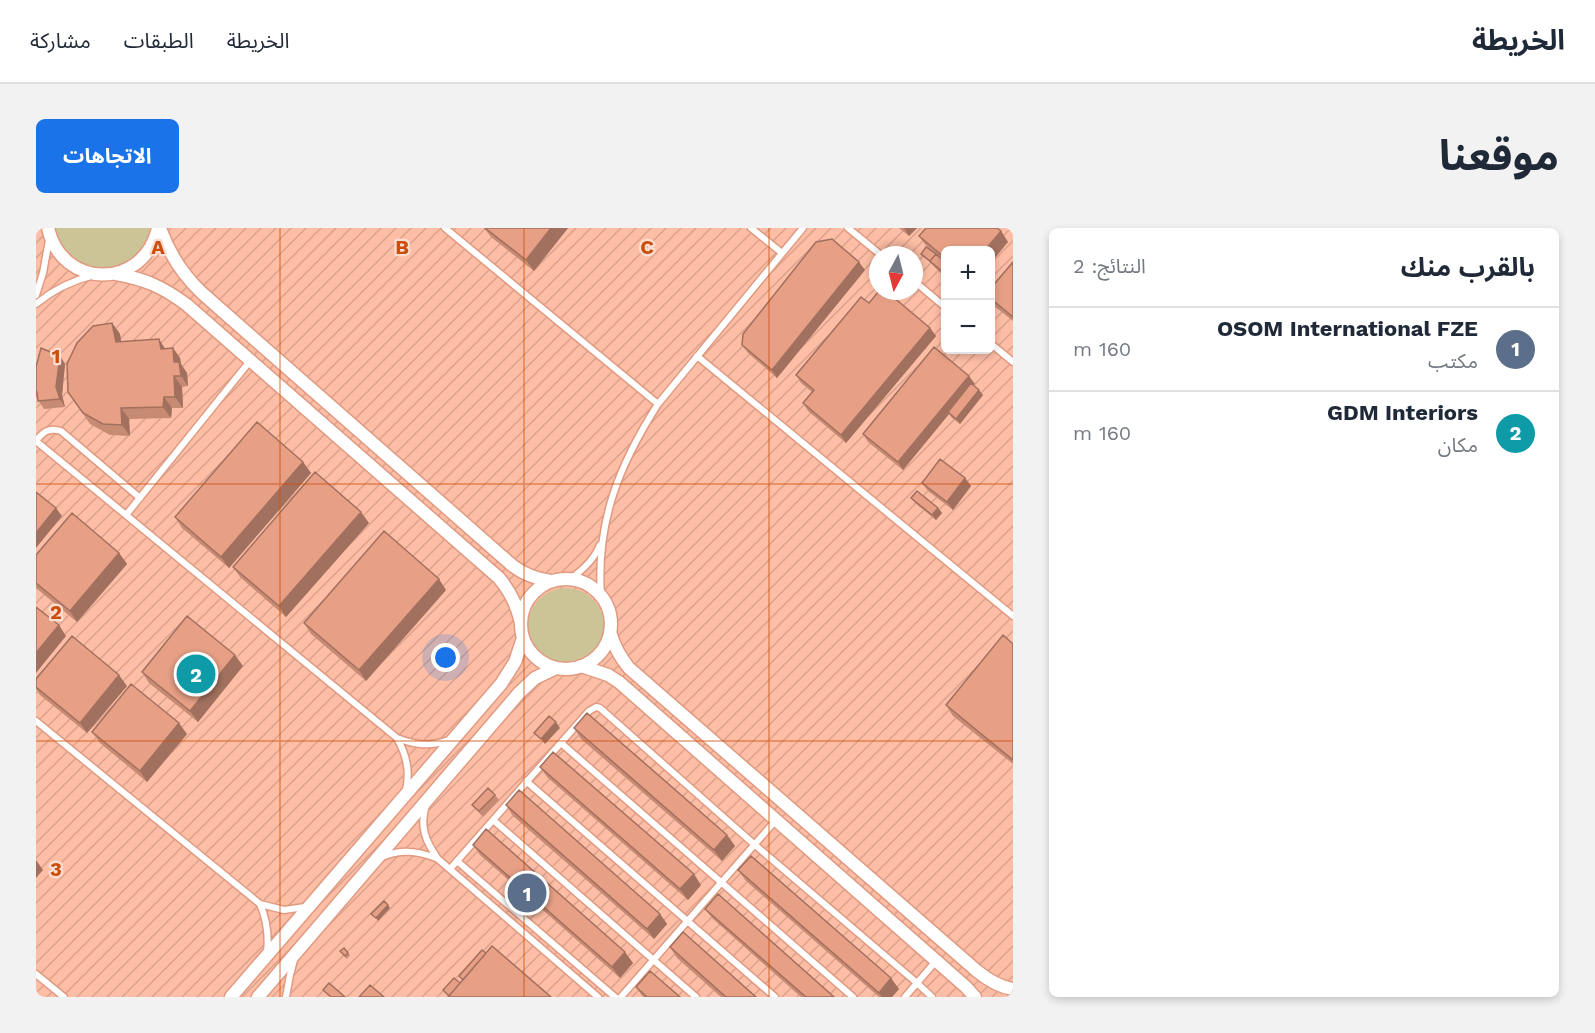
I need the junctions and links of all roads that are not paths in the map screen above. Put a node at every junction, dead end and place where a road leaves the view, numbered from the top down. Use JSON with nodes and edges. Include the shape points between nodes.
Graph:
{"nodes":[{"id":1,"x":159,"y":228,"type":"edge"},
{"id":2,"x":445,"y":228,"type":"edge"},
{"id":3,"x":751,"y":228,"type":"edge"},
{"id":4,"x":802,"y":228,"type":"edge"},
{"id":5,"x":848,"y":228,"type":"edge"},
{"id":6,"x":49,"y":232,"type":"edge"},
{"id":7,"x":870,"y":246,"type":"edge"},
{"id":8,"x":782,"y":253,"type":"junction"},
{"id":9,"x":116,"y":274,"type":"junction"},
{"id":10,"x":98,"y":275,"type":"junction"},
{"id":11,"x":923,"y":289,"type":"edge"},
{"id":12,"x":36,"y":295,"type":"edge"},
{"id":13,"x":36,"y":304,"type":"edge"},
{"id":14,"x":941,"y":304,"type":"edge"},
{"id":15,"x":995,"y":348,"type":"edge"},
{"id":16,"x":697,"y":356,"type":"junction"},
{"id":17,"x":250,"y":361,"type":"junction"},
{"id":18,"x":1013,"y":362,"type":"edge"},
{"id":19,"x":658,"y":404,"type":"junction"},
{"id":20,"x":36,"y":441,"type":"edge"},
{"id":21,"x":140,"y":498,"type":"junction"},
{"id":22,"x":126,"y":515,"type":"junction"},
{"id":23,"x":602,"y":538,"type":"junction"},
{"id":24,"x":570,"y":579,"type":"junction"},
{"id":25,"x":551,"y":581,"type":"junction"},
{"id":26,"x":601,"y":596,"type":"junction"},
{"id":27,"x":1013,"y":615,"type":"edge"},
{"id":28,"x":521,"y":623,"type":"junction"},
{"id":29,"x":610,"y":632,"type":"junction"},
{"id":30,"x":523,"y":638,"type":"junction"},
{"id":31,"x":581,"y":666,"type":"junction"},
{"id":32,"x":556,"y":668,"type":"junction"},
{"id":33,"x":36,"y":721,"type":"edge"},
{"id":34,"x":397,"y":738,"type":"junction"},
{"id":35,"x":453,"y":739,"type":"junction"},
{"id":36,"x":561,"y":743,"type":"junction"},
{"id":37,"x":526,"y":781,"type":"junction"},
{"id":38,"x":405,"y":795,"type":"junction"},
{"id":39,"x":429,"y":797,"type":"junction"},
{"id":40,"x":493,"y":820,"type":"junction"},
{"id":41,"x":776,"y":820,"type":"junction"},
{"id":42,"x":755,"y":844,"type":"junction"},
{"id":43,"x":438,"y":859,"type":"junction"},
{"id":44,"x":376,"y":860,"type":"junction"},
{"id":45,"x":457,"y":861,"type":"junction"},
{"id":46,"x":450,"y":869,"type":"junction"},
{"id":47,"x":722,"y":883,"type":"junction"},
{"id":48,"x":260,"y":904,"type":"junction"},
{"id":49,"x":309,"y":907,"type":"junction"},
{"id":50,"x":688,"y":921,"type":"junction"},
{"id":51,"x":299,"y":949,"type":"junction"},
{"id":52,"x":266,"y":956,"type":"junction"},
{"id":53,"x":654,"y":960,"type":"junction"},
{"id":54,"x":936,"y":961,"type":"junction"},
{"id":55,"x":36,"y":974,"type":"edge"},
{"id":56,"x":917,"y":983,"type":"junction"},
{"id":57,"x":1013,"y":989,"type":"edge"},
{"id":58,"x":64,"y":997,"type":"edge"},
{"id":59,"x":231,"y":997,"type":"edge"},
{"id":60,"x":258,"y":997,"type":"edge"},
{"id":61,"x":286,"y":997,"type":"edge"},
{"id":62,"x":598,"y":997,"type":"edge"},
{"id":63,"x":615,"y":997,"type":"edge"},
{"id":64,"x":621,"y":997,"type":"edge"},
{"id":65,"x":696,"y":997,"type":"edge"},
{"id":66,"x":775,"y":997,"type":"edge"},
{"id":67,"x":853,"y":997,"type":"edge"},
{"id":68,"x":905,"y":997,"type":"edge"},
{"id":69,"x":932,"y":997,"type":"edge"},
{"id":70,"x":975,"y":997,"type":"edge"}],
"edges":[{"from":1,"to":9,"type":"street","via":[[140,261]]},
{"from":1,"to":25,"type":"street","via":[[175,262],[202,293],[513,566],[531,577]]},
{"from":2,"to":19,"type":"lane"},
{"from":3,"to":8,"type":"lane"},
{"from":4,"to":8,"type":"lane"},
{"from":5,"to":7,"type":"lane"},
{"from":6,"to":10,"type":"street","via":[[63,258]]},
{"from":6,"to":12,"type":"lane"},
{"from":8,"to":16,"type":"lane"},
{"from":9,"to":10,"type":"street"},
{"from":9,"to":17,"type":"street","via":[[135,277],[171,293]]},
{"from":10,"to":13,"type":"lane","via":[[62,286]]},
{"from":11,"to":14,"type":"lane"},
{"from":15,"to":18,"type":"lane"},
{"from":16,"to":19,"type":"lane"},
{"from":16,"to":27,"type":"lane"},
{"from":17,"to":21,"type":"lane"},
{"from":17,"to":28,"type":"street","via":[[499,578],[510,591]]},
{"from":19,"to":23,"type":"lane","via":[[628,455]]},
{"from":20,"to":21,"type":"lane","via":[[50,429],[61,432]]},
{"from":20,"to":22,"type":"lane"},
{"from":21,"to":22,"type":"lane"},
{"from":22,"to":34,"type":"lane"},
{"from":23,"to":24,"type":"lane","via":[[590,562]]},
{"from":23,"to":26,"type":"lane"},
{"from":24,"to":25,"type":"street"},
{"from":24,"to":26,"type":"street","via":[[592,587]]},
{"from":25,"to":28,"type":"street","via":[[529,598]]},
{"from":26,"to":29,"type":"street","via":[[608,606]]},
{"from":28,"to":30,"type":"street"},
{"from":29,"to":31,"type":"street","via":[[601,653]]},
{"from":29,"to":57,"type":"street","via":[[629,668],[977,971],[991,982]]},
{"from":30,"to":32,"type":"street","via":[[535,657]]},
{"from":30,"to":35,"type":"street","via":[[508,673]]},
{"from":31,"to":32,"type":"street"},
{"from":31,"to":41,"type":"street","via":[[619,682]]},
{"from":32,"to":39,"type":"street","via":[[526,685]]},
{"from":33,"to":48,"type":"lane"},
{"from":34,"to":35,"type":"lane","via":[[425,745]]},
{"from":34,"to":38,"type":"lane","via":[[408,765]]},
{"from":35,"to":38,"type":"street"},
{"from":36,"to":37,"type":"lane"},
{"from":36,"to":42,"type":"lane","via":[[589,711],[600,708]]},
{"from":36,"to":47,"type":"lane"},
{"from":37,"to":40,"type":"lane"},
{"from":37,"to":50,"type":"lane"},
{"from":38,"to":49,"type":"street"},
{"from":39,"to":43,"type":"lane","via":[[423,830]]},
{"from":39,"to":44,"type":"street"},
{"from":40,"to":45,"type":"lane"},
{"from":40,"to":53,"type":"lane"},
{"from":41,"to":42,"type":"lane"},
{"from":41,"to":54,"type":"street"},
{"from":42,"to":47,"type":"lane"},
{"from":42,"to":56,"type":"lane"},
{"from":43,"to":44,"type":"lane","via":[[407,851]]},
{"from":43,"to":46,"type":"lane"},
{"from":44,"to":51,"type":"street"},
{"from":45,"to":46,"type":"lane"},
{"from":45,"to":63,"type":"lane"},
{"from":46,"to":62,"type":"lane"},
{"from":47,"to":50,"type":"lane"},
{"from":47,"to":67,"type":"lane"},
{"from":48,"to":49,"type":"lane","via":[[284,910]]},
{"from":48,"to":52,"type":"lane","via":[[268,929]]},
{"from":49,"to":52,"type":"street"},
{"from":50,"to":53,"type":"lane"},
{"from":50,"to":66,"type":"lane"},
{"from":51,"to":60,"type":"street"},
{"from":51,"to":61,"type":"lane"},
{"from":52,"to":59,"type":"street"},
{"from":53,"to":64,"type":"lane"},
{"from":53,"to":65,"type":"lane"},
{"from":54,"to":56,"type":"lane"},
{"from":54,"to":70,"type":"street"},
{"from":55,"to":58,"type":"lane"},
{"from":56,"to":68,"type":"lane"},
{"from":56,"to":69,"type":"lane"}]}
